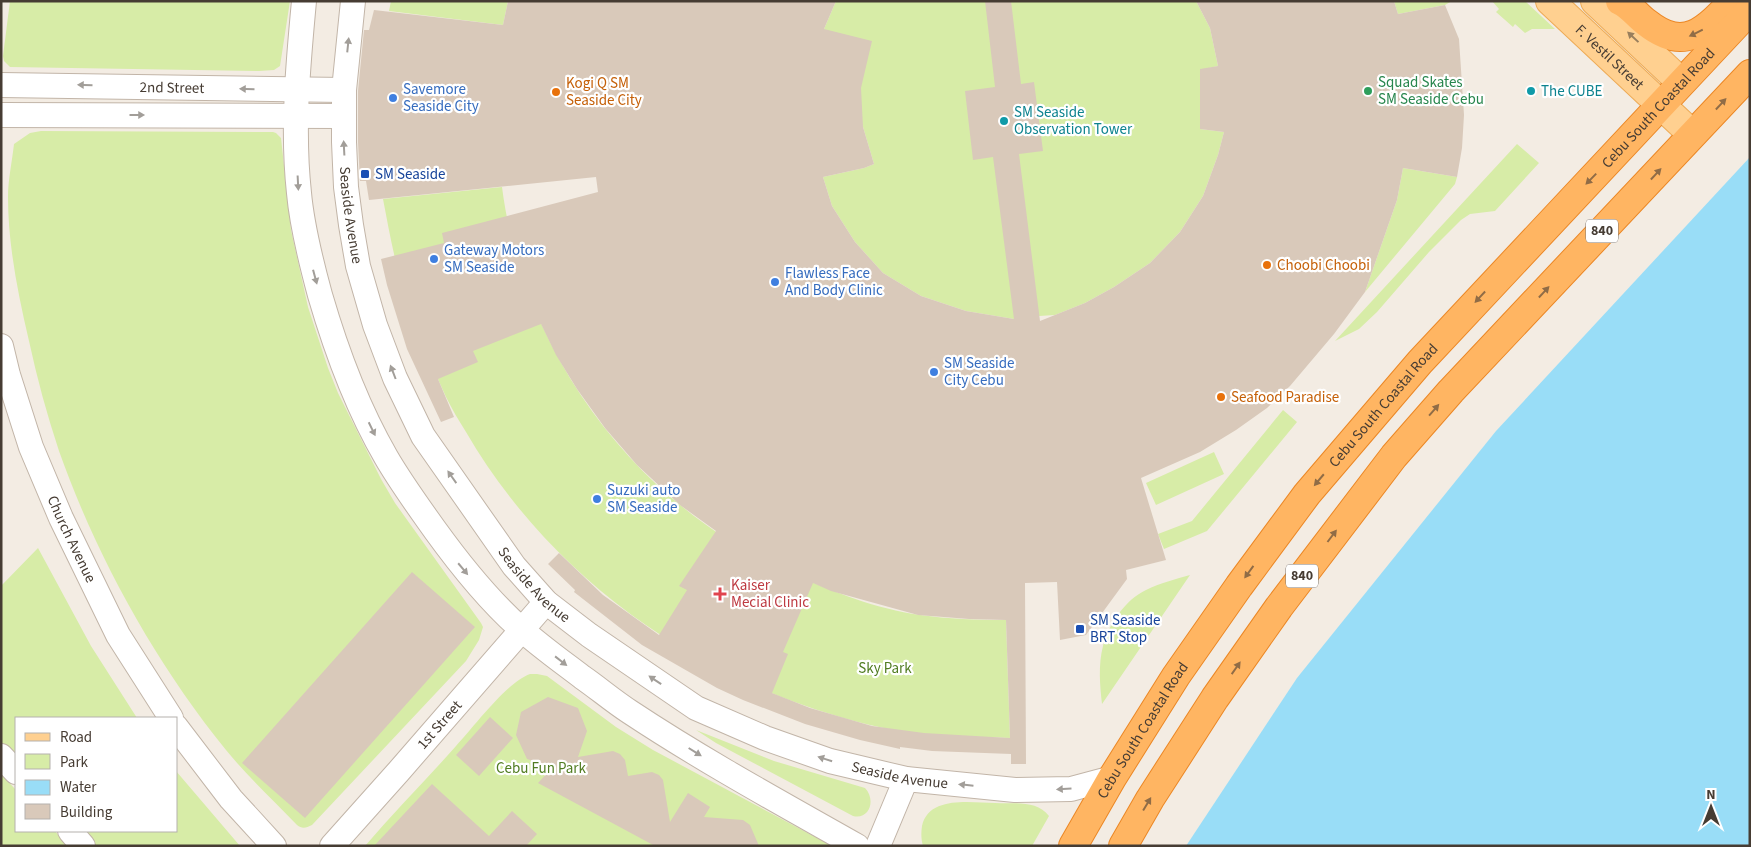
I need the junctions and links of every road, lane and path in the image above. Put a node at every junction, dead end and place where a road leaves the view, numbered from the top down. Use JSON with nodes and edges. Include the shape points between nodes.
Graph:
{"nodes":[{"id":1,"x":304,"y":1,"type":"edge"},
{"id":2,"x":353,"y":1,"type":"edge"},
{"id":3,"x":1550,"y":1,"type":"edge"},
{"id":4,"x":1595,"y":1,"type":"edge"},
{"id":5,"x":1620,"y":1,"type":"edge"},
{"id":6,"x":1733,"y":1,"type":"edge"},
{"id":7,"x":1750,"y":10,"type":"edge"},
{"id":8,"x":1750,"y":74,"type":"edge"},
{"id":9,"x":1681,"y":82,"type":"junction"},
{"id":10,"x":1,"y":85,"type":"edge"},
{"id":11,"x":296,"y":89,"type":"junction"},
{"id":12,"x":344,"y":90,"type":"junction"},
{"id":13,"x":1660,"y":104,"type":"junction"},
{"id":14,"x":1,"y":115,"type":"edge"},
{"id":15,"x":295,"y":116,"type":"junction"},
{"id":16,"x":344,"y":116,"type":"junction"},
{"id":17,"x":1692,"y":134,"type":"junction"},
{"id":18,"x":1,"y":346,"type":"edge"},
{"id":19,"x":546,"y":602,"type":"junction"},
{"id":20,"x":522,"y":630,"type":"junction"},
{"id":21,"x":170,"y":717,"type":"edge"},
{"id":22,"x":178,"y":730,"type":"edge"},
{"id":23,"x":1,"y":756,"type":"edge"},
{"id":24,"x":15,"y":771,"type":"edge"},
{"id":25,"x":1112,"y":778,"type":"junction"},
{"id":26,"x":906,"y":779,"type":"junction"},
{"id":27,"x":71,"y":832,"type":"edge"},
{"id":28,"x":83,"y":846,"type":"edge"},
{"id":29,"x":274,"y":846,"type":"edge"},
{"id":30,"x":332,"y":846,"type":"edge"},
{"id":31,"x":857,"y":846,"type":"edge"},
{"id":32,"x":878,"y":846,"type":"edge"},
{"id":33,"x":1073,"y":846,"type":"edge"},
{"id":34,"x":1123,"y":846,"type":"edge"}],
"edges":[{"from":1,"to":11,"type":"street"},
{"from":12,"to":2,"type":"street","name":"Seaside Avenue","one_way":true},
{"from":3,"to":13,"type":"main road","name":"F. Vestil Street"},
{"from":9,"to":4,"type":"main road","name":"F. Vestil Street","one_way":true},
{"from":6,"to":5,"type":"highway","one_way":true,"via":[[1699,33],[1679,37],[1652,27]]},
{"from":7,"to":9,"type":"highway","name":"Cebu South Coastal Road"},
{"from":17,"to":8,"type":"highway","number":"840","one_way":true},
{"from":9,"to":13,"type":"highway","name":"Cebu South Coastal Road"},
{"from":11,"to":10,"type":"street","name":"2nd Street","one_way":true},
{"from":11,"to":12,"type":"street","name":"2nd Street"},
{"from":11,"to":15,"type":"street"},
{"from":12,"to":16,"type":"street","name":"Seaside Avenue"},
{"from":13,"to":17,"type":"main road","name":"F. Vestil Street"},
{"from":13,"to":25,"type":"highway","name":"Cebu South Coastal Road","one_way":true,"via":[[1420,362],[1307,494],[1176,676]]},
{"from":14,"to":15,"type":"street","name":"2nd Street","one_way":true},
{"from":15,"to":16,"type":"street","name":"2nd Street"},
{"from":15,"to":20,"type":"street","one_way":true,"via":[[304,229],[332,334],[351,387],[384,455],[410,496],[484,594]]},
{"from":19,"to":16,"type":"street","name":"Seaside Avenue","one_way":true,"via":[[514,566],[423,436],[395,378],[375,326],[358,266],[346,187]]},
{"from":34,"to":17,"type":"highway","number":"840","one_way":true,"via":[[1215,698],[1279,607],[1394,456]]},
{"from":18,"to":21,"type":"street","name":"Church Avenue","via":[[32,447],[61,518],[118,635]]},
{"from":19,"to":20,"type":"street","name":"1st Street"},
{"from":26,"to":19,"type":"street","name":"Seaside Avenue","one_way":true,"via":[[830,761],[765,738],[696,708],[588,635]]},
{"from":20,"to":30,"type":"street","name":"1st Street"},
{"from":20,"to":31,"type":"street","one_way":true,"via":[[629,712],[749,786]]},
{"from":22,"to":29,"type":"street","via":[[231,799]]},
{"from":23,"to":24,"type":"street"},
{"from":25,"to":26,"type":"street","name":"Seaside Avenue","one_way":true,"via":[[1071,789],[1015,790]]},
{"from":25,"to":33,"type":"highway","name":"Cebu South Coastal Road"},
{"from":26,"to":32,"type":"street"},
{"from":27,"to":28,"type":"street"}]}
